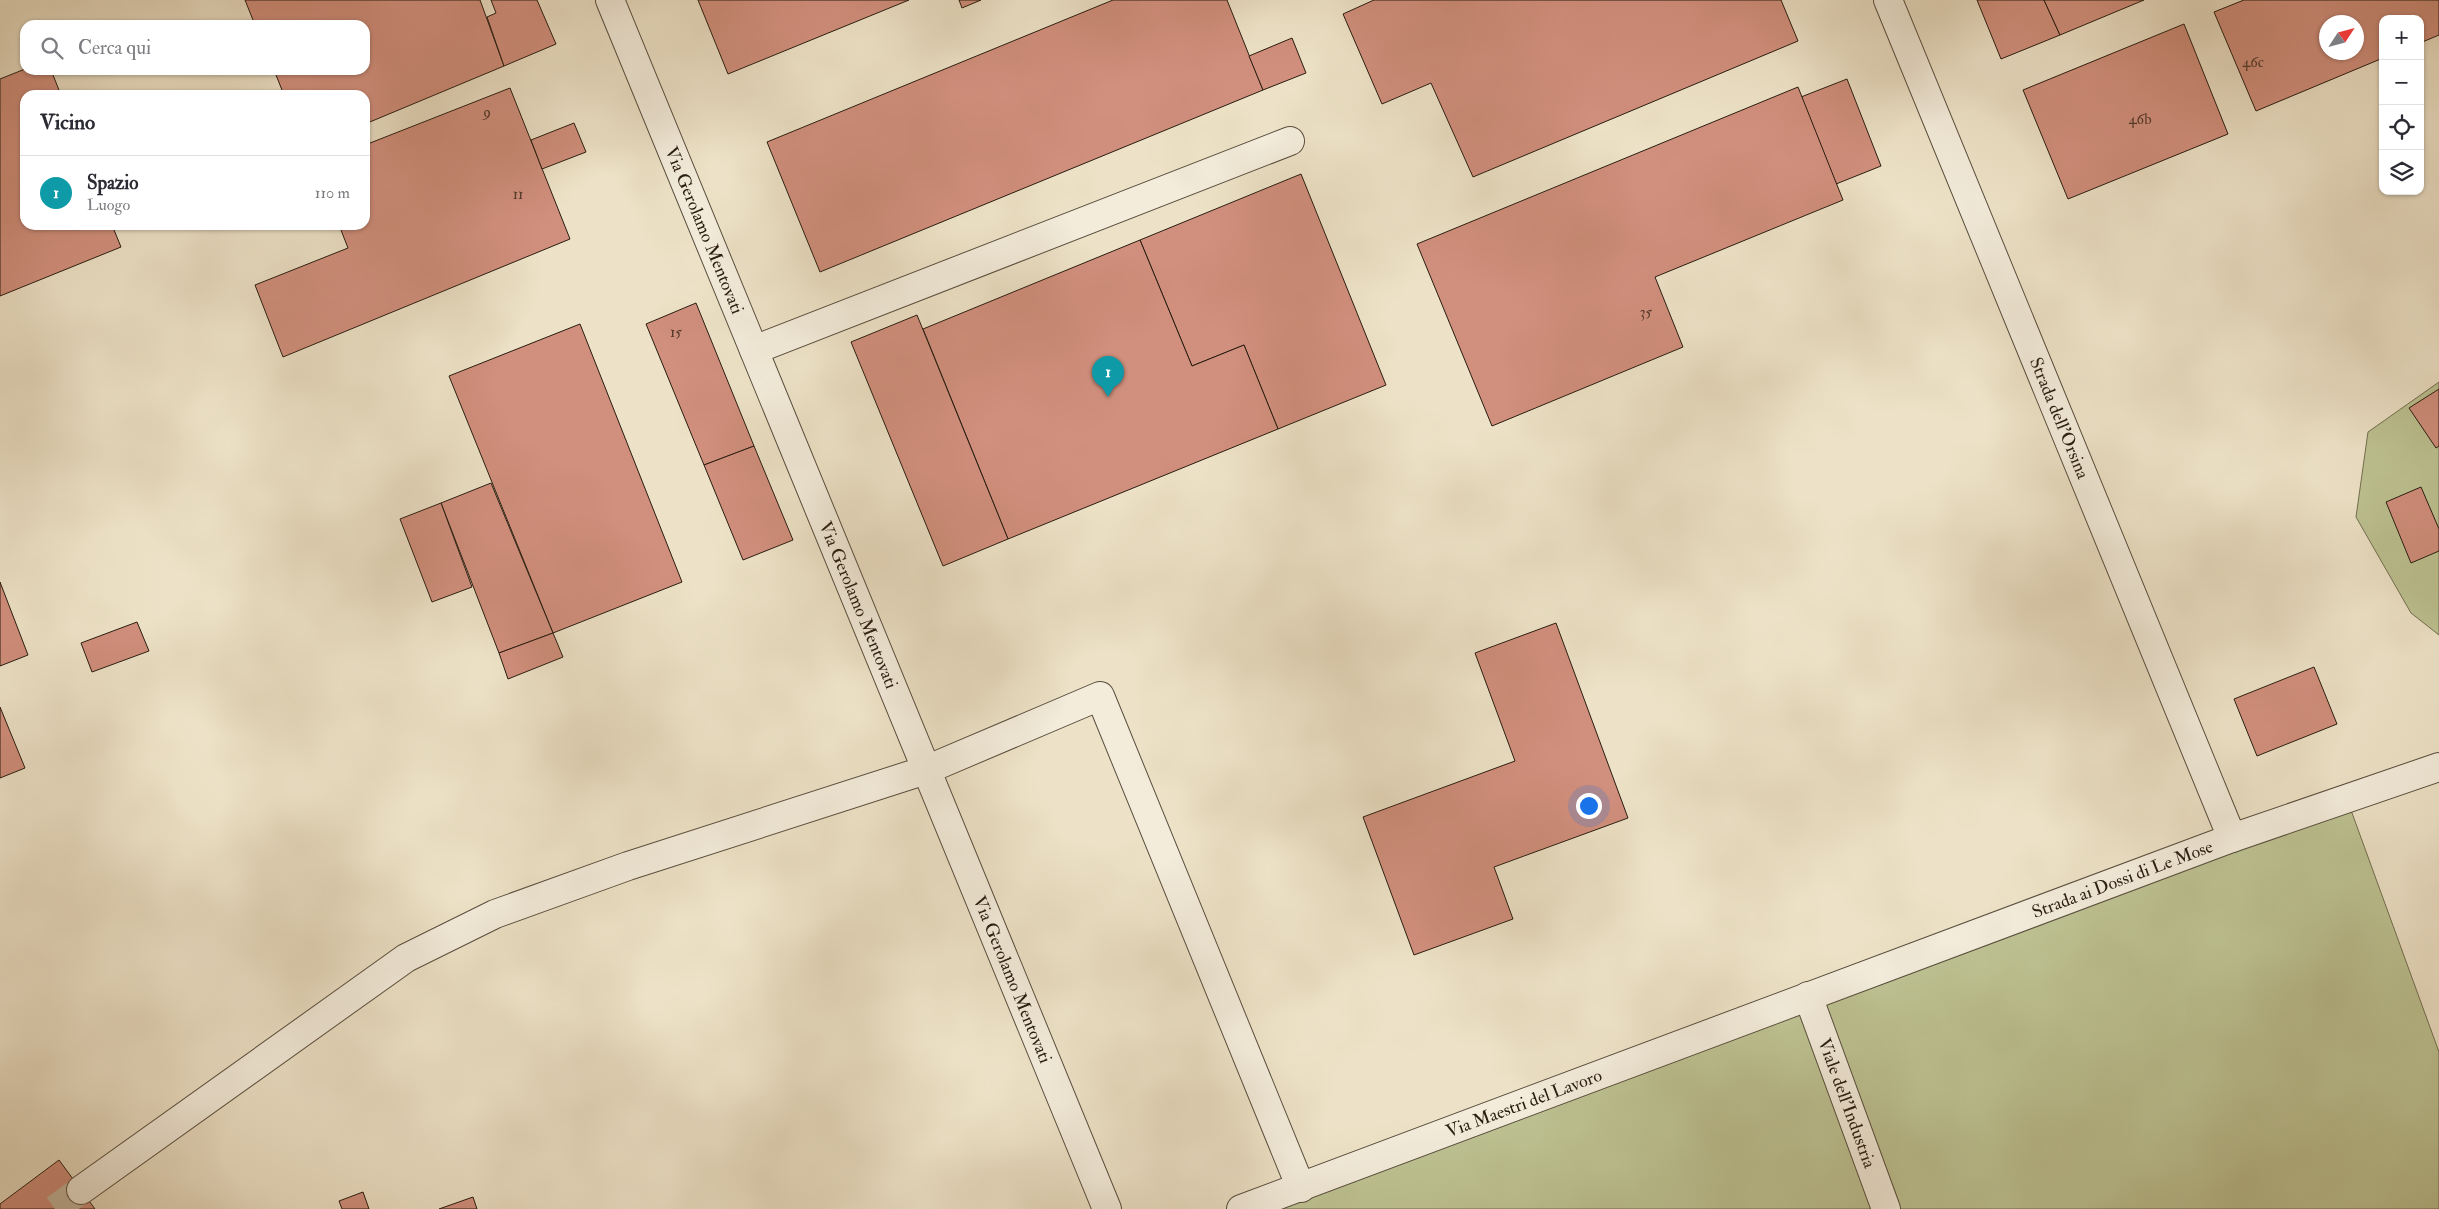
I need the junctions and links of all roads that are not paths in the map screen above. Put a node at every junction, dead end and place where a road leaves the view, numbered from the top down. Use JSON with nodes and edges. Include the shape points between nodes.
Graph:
{"nodes":[{"id":1,"x":610,"y":0,"type":"edge"},
{"id":2,"x":1888,"y":0,"type":"edge"},
{"id":3,"x":1290,"y":141,"type":"dead end"},
{"id":4,"x":754,"y":350,"type":"junction"},
{"id":5,"x":2439,"y":766,"type":"edge"},
{"id":6,"x":926,"y":770,"type":"junction"},
{"id":7,"x":2232,"y":838,"type":"junction"},
{"id":8,"x":1808,"y":996,"type":"junction"},
{"id":9,"x":1301,"y":1188,"type":"junction"},
{"id":10,"x":81,"y":1190,"type":"tunnel mouth"},
{"id":11,"x":1107,"y":1209,"type":"edge"},
{"id":12,"x":1241,"y":1209,"type":"edge"},
{"id":13,"x":1886,"y":1209,"type":"edge"}],
"edges":[{"from":1,"to":4,"type":"street","name":"Via Gerolamo Mentovati"},
{"from":2,"to":7,"type":"street","name":"Strada dell'Orsina"},
{"from":3,"to":4,"type":"street"},
{"from":4,"to":6,"type":"street","name":"Via Gerolamo Mentovati"},
{"from":5,"to":7,"type":"street","name":"Strada ai Dossi di Le Mose"},
{"from":6,"to":9,"type":"street","via":[[1100,696]]},
{"from":6,"to":10,"type":"street","via":[[628,866],[486,918],[406,958]]},
{"from":6,"to":11,"type":"street","name":"Via Gerolamo Mentovati"},
{"from":7,"to":8,"type":"street","name":"Strada ai Dossi di Le Mose"},
{"from":8,"to":9,"type":"street","name":"Via Maestri del Lavoro"},
{"from":8,"to":13,"type":"street","name":"Viale dell'Industria"},
{"from":9,"to":12,"type":"street","name":"Via Maestri del Lavoro"}]}
